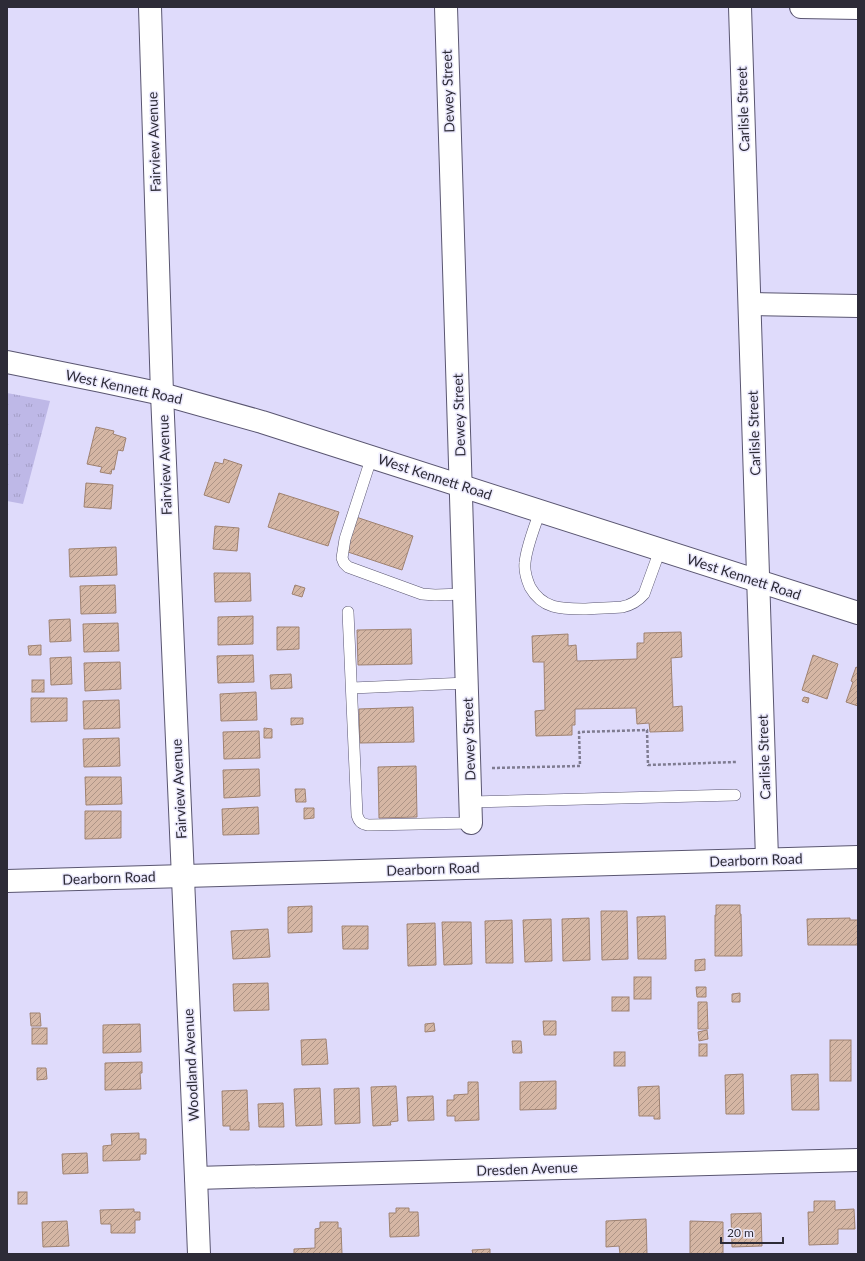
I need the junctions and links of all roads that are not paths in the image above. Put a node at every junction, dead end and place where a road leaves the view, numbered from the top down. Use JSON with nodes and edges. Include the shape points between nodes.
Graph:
{"nodes":[{"id":1,"x":150,"y":7,"type":"edge"},
{"id":2,"x":446,"y":7,"type":"edge"},
{"id":3,"x":740,"y":7,"type":"edge"},
{"id":4,"x":802,"y":7,"type":"edge"},
{"id":5,"x":858,"y":8,"type":"edge"},
{"id":6,"x":750,"y":304,"type":"junction"},
{"id":7,"x":858,"y":306,"type":"edge"},
{"id":8,"x":7,"y":362,"type":"edge"},
{"id":9,"x":162,"y":394,"type":"junction"},
{"id":10,"x":372,"y":456,"type":"junction"},
{"id":11,"x":461,"y":485,"type":"junction"},
{"id":12,"x":540,"y":511,"type":"junction"},
{"id":13,"x":660,"y":550,"type":"junction"},
{"id":14,"x":758,"y":581,"type":"junction"},
{"id":15,"x":464,"y":594,"type":"junction"},
{"id":16,"x":348,"y":612,"type":"dead end"},
{"id":17,"x":858,"y":613,"type":"edge"},
{"id":18,"x":467,"y":683,"type":"junction"},
{"id":19,"x":352,"y":688,"type":"junction"},
{"id":20,"x":735,"y":795,"type":"dead end"},
{"id":21,"x":471,"y":802,"type":"junction"},
{"id":22,"x":472,"y":823,"type":"joint"},
{"id":23,"x":858,"y":857,"type":"edge"},
{"id":24,"x":768,"y":860,"type":"junction"},
{"id":25,"x":183,"y":876,"type":"junction"},
{"id":26,"x":7,"y":881,"type":"edge"},
{"id":27,"x":858,"y":1160,"type":"edge"},
{"id":28,"x":196,"y":1178,"type":"junction"},
{"id":29,"x":202,"y":1251,"type":"edge"}],
"edges":[{"from":1,"to":9,"type":"street","name":"Fairview Avenue"},
{"from":2,"to":11,"type":"street","name":"Dewey Street"},
{"from":3,"to":6,"type":"street","name":"Carlisle Street"},
{"from":4,"to":5,"type":"street"},
{"from":6,"to":7,"type":"street"},
{"from":6,"to":14,"type":"street","name":"Carlisle Street"},
{"from":8,"to":9,"type":"street","name":"West Kennett Road"},
{"from":9,"to":10,"type":"street","name":"West Kennett Road"},
{"from":9,"to":25,"type":"street","name":"Fairview Avenue"},
{"from":10,"to":11,"type":"street","name":"West Kennett Road"},
{"from":10,"to":15,"type":"lane","via":[[345,540],[342,558],[344,563],[422,594]]},
{"from":11,"to":12,"type":"street","name":"West Kennett Road"},
{"from":11,"to":15,"type":"street","name":"Dewey Street"},
{"from":12,"to":13,"type":"street","name":"West Kennett Road"},
{"from":12,"to":13,"type":"lane","via":[[526,555],[525,572],[533,592],[553,607],[564,609],[629,606],[644,594]]},
{"from":13,"to":14,"type":"street","name":"West Kennett Road"},
{"from":14,"to":17,"type":"street","name":"West Kennett Road"},
{"from":14,"to":24,"type":"street","name":"Carlisle Street"},
{"from":15,"to":18,"type":"street","name":"Dewey Street"},
{"from":16,"to":19,"type":"lane"},
{"from":18,"to":19,"type":"lane"},
{"from":18,"to":21,"type":"street","name":"Dewey Street"},
{"from":19,"to":22,"type":"lane","via":[[359,820],[368,825]]},
{"from":20,"to":21,"type":"lane"},
{"from":21,"to":22,"type":"street","name":"Dewey Street"},
{"from":23,"to":24,"type":"street","name":"Dearborn Road"},
{"from":24,"to":25,"type":"street","name":"Dearborn Road"},
{"from":25,"to":26,"type":"street","name":"Dearborn Road"},
{"from":25,"to":28,"type":"street","name":"Woodland Avenue"},
{"from":27,"to":28,"type":"street","name":"Dresden Avenue"},
{"from":28,"to":29,"type":"street","name":"Woodland Avenue"}]}
